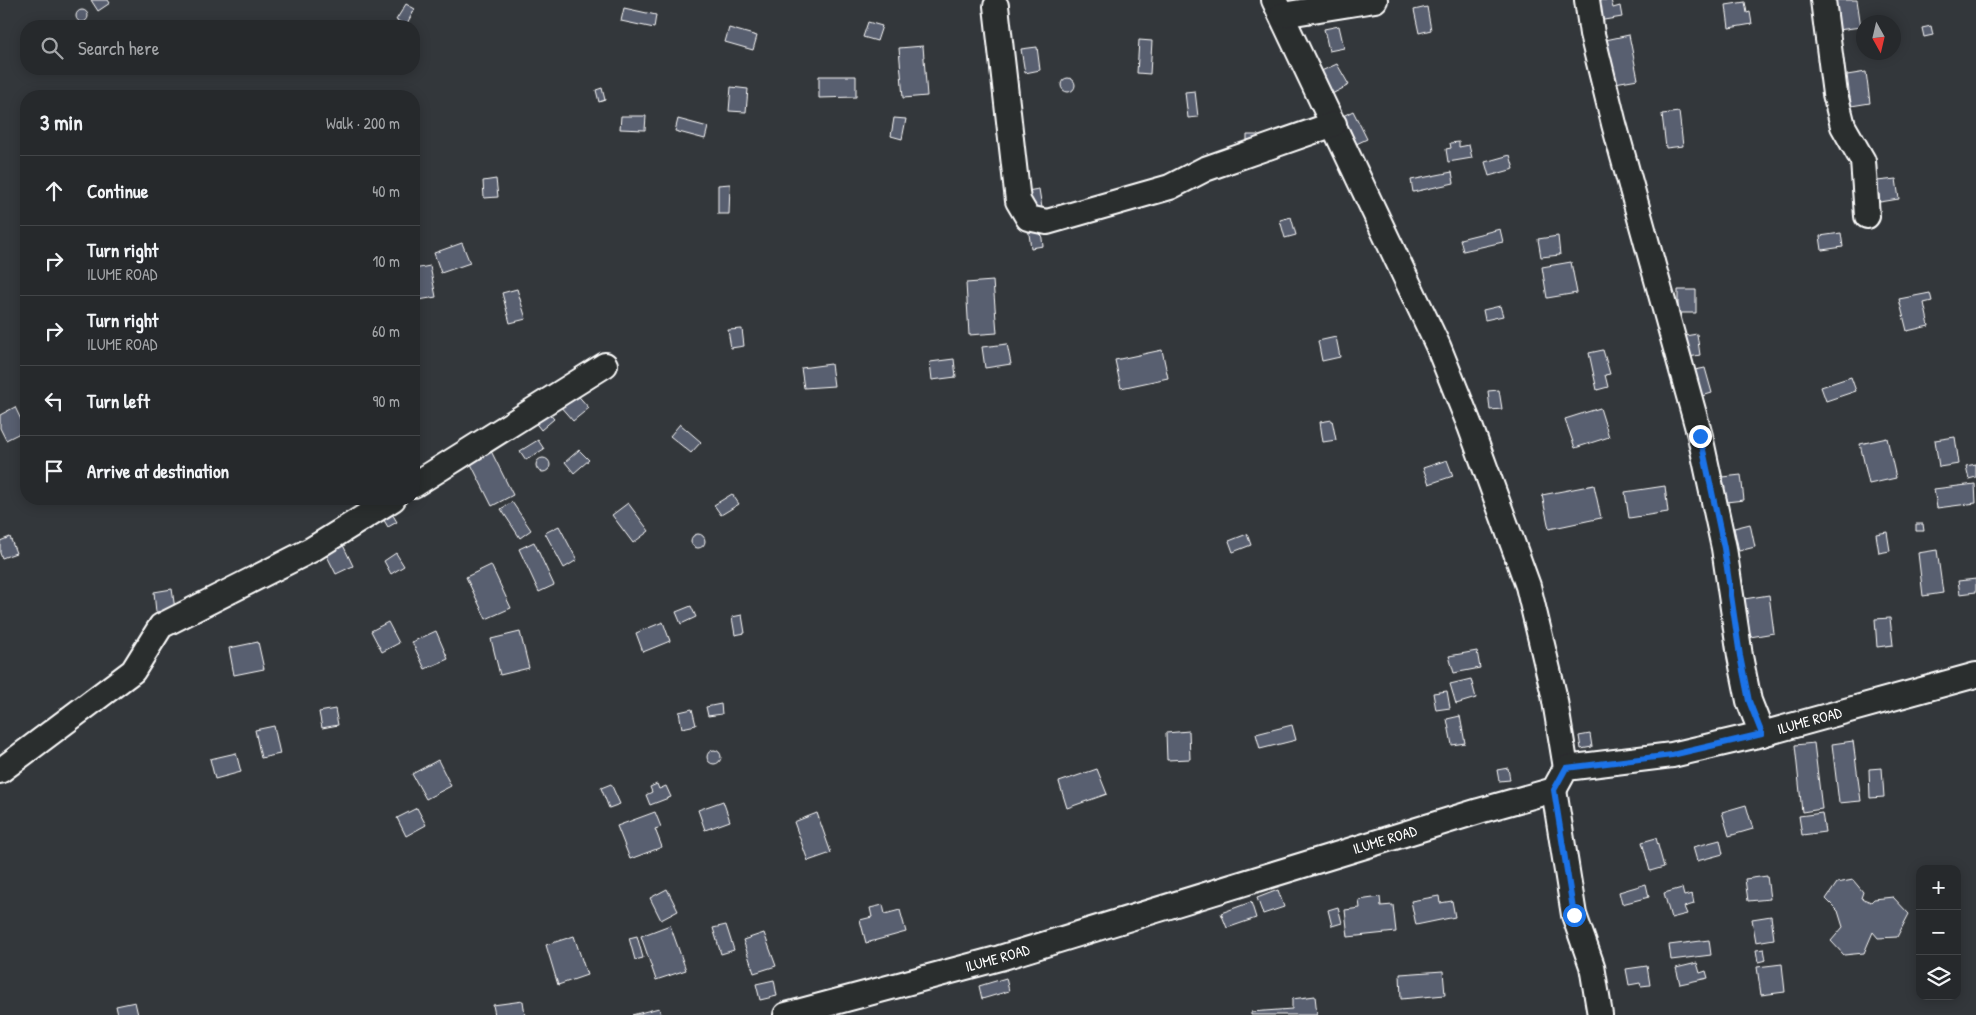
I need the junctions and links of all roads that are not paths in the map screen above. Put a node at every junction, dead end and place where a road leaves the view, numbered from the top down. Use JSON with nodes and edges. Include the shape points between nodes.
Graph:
{"nodes":[{"id":1,"x":1375,"y":0,"type":"edge"},
{"id":2,"x":1586,"y":0,"type":"edge"},
{"id":3,"x":1823,"y":0,"type":"edge"},
{"id":4,"x":996,"y":6,"type":"dead end"},
{"id":5,"x":1278,"y":8,"type":"edge"},
{"id":6,"x":1334,"y":124,"type":"junction"},
{"id":7,"x":1867,"y":216,"type":"dead end"},
{"id":8,"x":605,"y":365,"type":"dead end"},
{"id":9,"x":420,"y":482,"type":"edge"},
{"id":10,"x":383,"y":505,"type":"edge"},
{"id":11,"x":1976,"y":676,"type":"edge"},
{"id":12,"x":1762,"y":734,"type":"junction"},
{"id":13,"x":1566,"y":768,"type":"junction"},
{"id":14,"x":0,"y":771,"type":"edge"},
{"id":15,"x":1554,"y":790,"type":"junction"},
{"id":16,"x":815,"y":1011,"type":"edge"},
{"id":17,"x":786,"y":1015,"type":"edge"},
{"id":18,"x":1600,"y":1015,"type":"edge"}],
"edges":[{"from":1,"to":5,"type":"street"},
{"from":2,"to":12,"type":"street","via":[[1614,124],[1700,436],[1724,548],[1749,701]]},
{"from":3,"to":7,"type":"street","via":[[1843,126],[1863,161]]},
{"from":4,"to":6,"type":"street","via":[[1018,201],[1028,218],[1047,222],[1170,187],[1205,169]]},
{"from":5,"to":6,"type":"street"},
{"from":6,"to":13,"type":"street","via":[[1438,346],[1528,586],[1554,696]]},
{"from":8,"to":9,"type":"street"},
{"from":10,"to":14,"type":"street","via":[[311,550],[161,626],[133,671]]},
{"from":11,"to":12,"type":"street","name":"ILUME ROAD"},
{"from":12,"to":13,"type":"street","name":"ILUME ROAD","via":[[1672,755]]},
{"from":13,"to":15,"type":"street"},
{"from":15,"to":16,"type":"street","name":"ILUME ROAD"},
{"from":15,"to":18,"type":"street","via":[[1574,915],[1592,966]]},
{"from":16,"to":17,"type":"street","name":"ILUME ROAD"}]}
